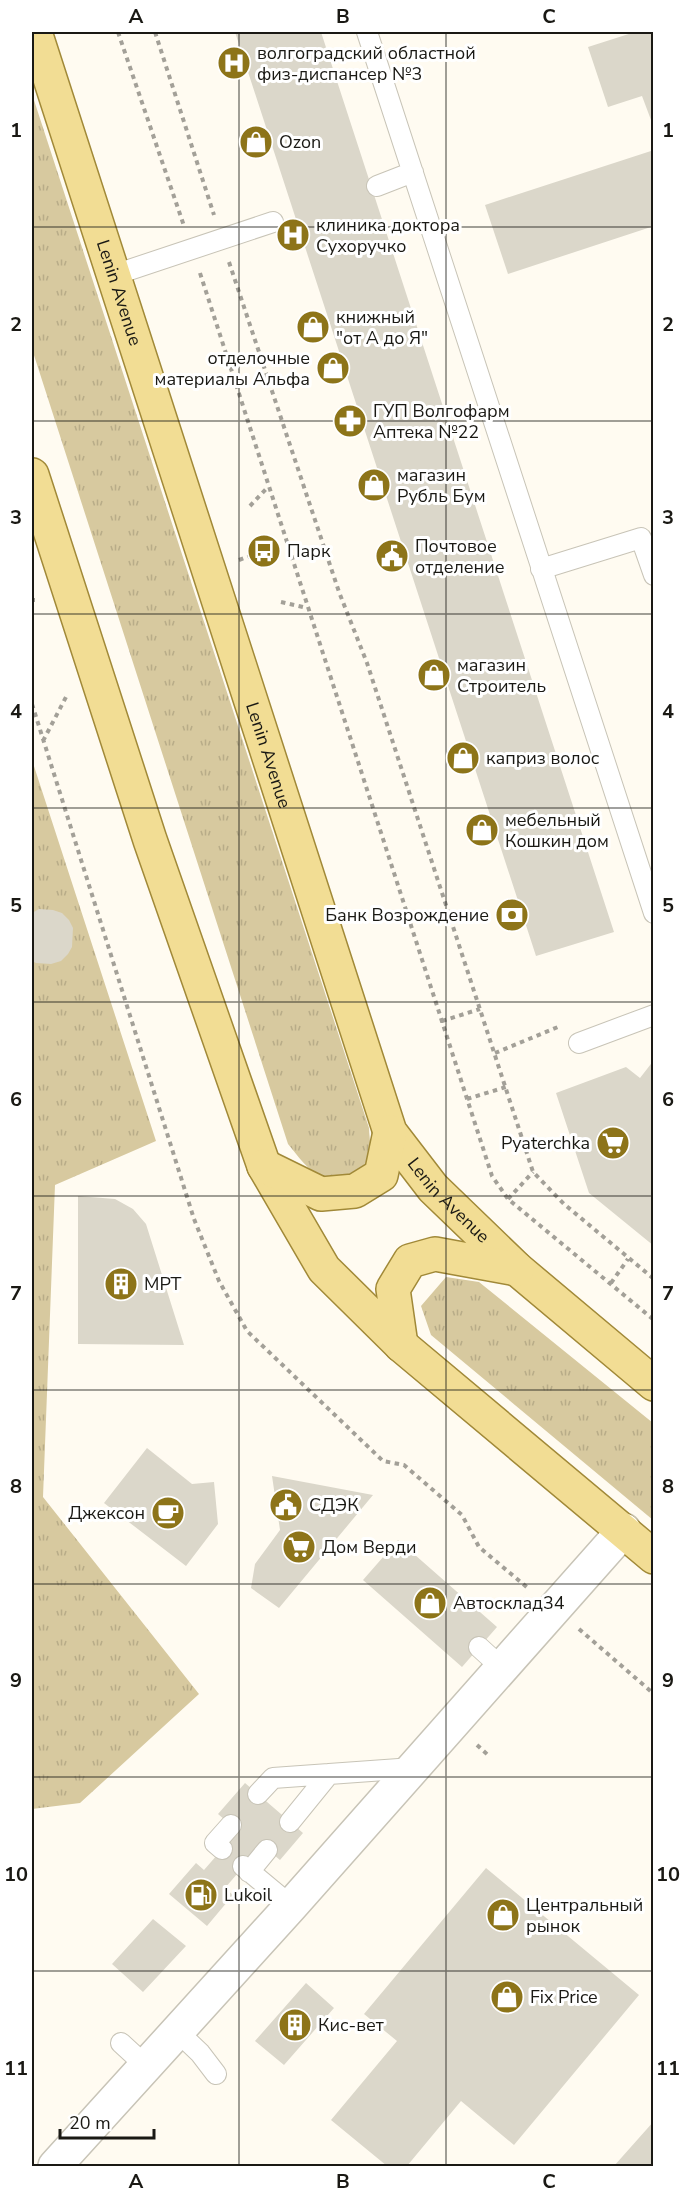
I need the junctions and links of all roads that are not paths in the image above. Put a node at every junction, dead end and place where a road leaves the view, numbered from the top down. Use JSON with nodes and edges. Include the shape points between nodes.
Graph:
{"nodes":[{"id":1,"x":35,"y":32,"type":"edge"},
{"id":2,"x":367,"y":32,"type":"edge"},
{"id":3,"x":39,"y":58,"type":"edge"},
{"id":4,"x":413,"y":172,"type":"junction"},
{"id":5,"x":376,"y":186,"type":"dead end"},
{"id":6,"x":273,"y":222,"type":"dead end"},
{"id":7,"x":114,"y":275,"type":"junction"},
{"id":8,"x":32,"y":474,"type":"edge"},
{"id":9,"x":541,"y":569,"type":"junction"},
{"id":10,"x":654,"y":575,"type":"edge"},
{"id":11,"x":654,"y":913,"type":"edge"},
{"id":12,"x":654,"y":1015,"type":"edge"},
{"id":13,"x":579,"y":1043,"type":"dead end"},
{"id":14,"x":390,"y":1132,"type":"junction"},
{"id":15,"x":264,"y":1166,"type":"junction"},
{"id":16,"x":517,"y":1269,"type":"junction"},
{"id":17,"x":401,"y":1345,"type":"junction"},
{"id":18,"x":654,"y":1384,"type":"edge"},
{"id":19,"x":624,"y":1530,"type":"junction"},
{"id":20,"x":654,"y":1557,"type":"edge"},
{"id":21,"x":413,"y":1768,"type":"junction"},
{"id":22,"x":328,"y":1774,"type":"junction"},
{"id":23,"x":258,"y":1794,"type":"dead end"},
{"id":24,"x":290,"y":1822,"type":"dead end"},
{"id":25,"x":231,"y":1825,"type":"dead end"},
{"id":26,"x":222,"y":1849,"type":"dead end"},
{"id":27,"x":267,"y":1850,"type":"dead end"},
{"id":28,"x":291,"y":1906,"type":"junction"},
{"id":29,"x":177,"y":2031,"type":"junction"},
{"id":30,"x":121,"y":2043,"type":"dead end"},
{"id":31,"x":146,"y":2066,"type":"junction"},
{"id":32,"x":216,"y":2074,"type":"dead end"},
{"id":33,"x":55,"y":2166,"type":"edge"}],
"edges":[{"from":1,"to":3,"type":"main road","name":"Lenin Avenue"},
{"from":2,"to":4,"type":"lane"},
{"from":3,"to":7,"type":"main road","name":"Lenin Avenue"},
{"from":4,"to":5,"type":"lane"},
{"from":4,"to":9,"type":"lane"},
{"from":6,"to":7,"type":"lane"},
{"from":7,"to":14,"type":"main road","name":"Lenin Avenue"},
{"from":8,"to":15,"type":"main road","via":[[150,840]]},
{"from":9,"to":10,"type":"lane","via":[[641,538]]},
{"from":9,"to":11,"type":"lane"},
{"from":12,"to":13,"type":"lane"},
{"from":14,"to":15,"type":"main road","via":[[381,1174],[355,1191],[321,1194]]},
{"from":14,"to":16,"type":"main road","name":"Lenin Avenue","via":[[433,1188]]},
{"from":15,"to":17,"type":"main road","via":[[324,1269]]},
{"from":16,"to":17,"type":"main road","via":[[435,1254],[410,1261],[393,1290]]},
{"from":16,"to":18,"type":"main road","name":"Lenin Avenue"},
{"from":17,"to":19,"type":"main road"},
{"from":19,"to":20,"type":"main road"},
{"from":19,"to":21,"type":"street","via":[[554,1609],[490,1657]]},
{"from":21,"to":22,"type":"lane"},
{"from":21,"to":28,"type":"street"},
{"from":22,"to":23,"type":"lane","via":[[273,1778]]},
{"from":22,"to":24,"type":"lane"},
{"from":25,"to":26,"type":"lane","via":[[215,1843]]},
{"from":27,"to":28,"type":"lane","via":[[246,1869]]},
{"from":28,"to":29,"type":"street"},
{"from":29,"to":31,"type":"street"},
{"from":29,"to":32,"type":"lane"},
{"from":30,"to":31,"type":"lane"},
{"from":31,"to":33,"type":"street"}]}
